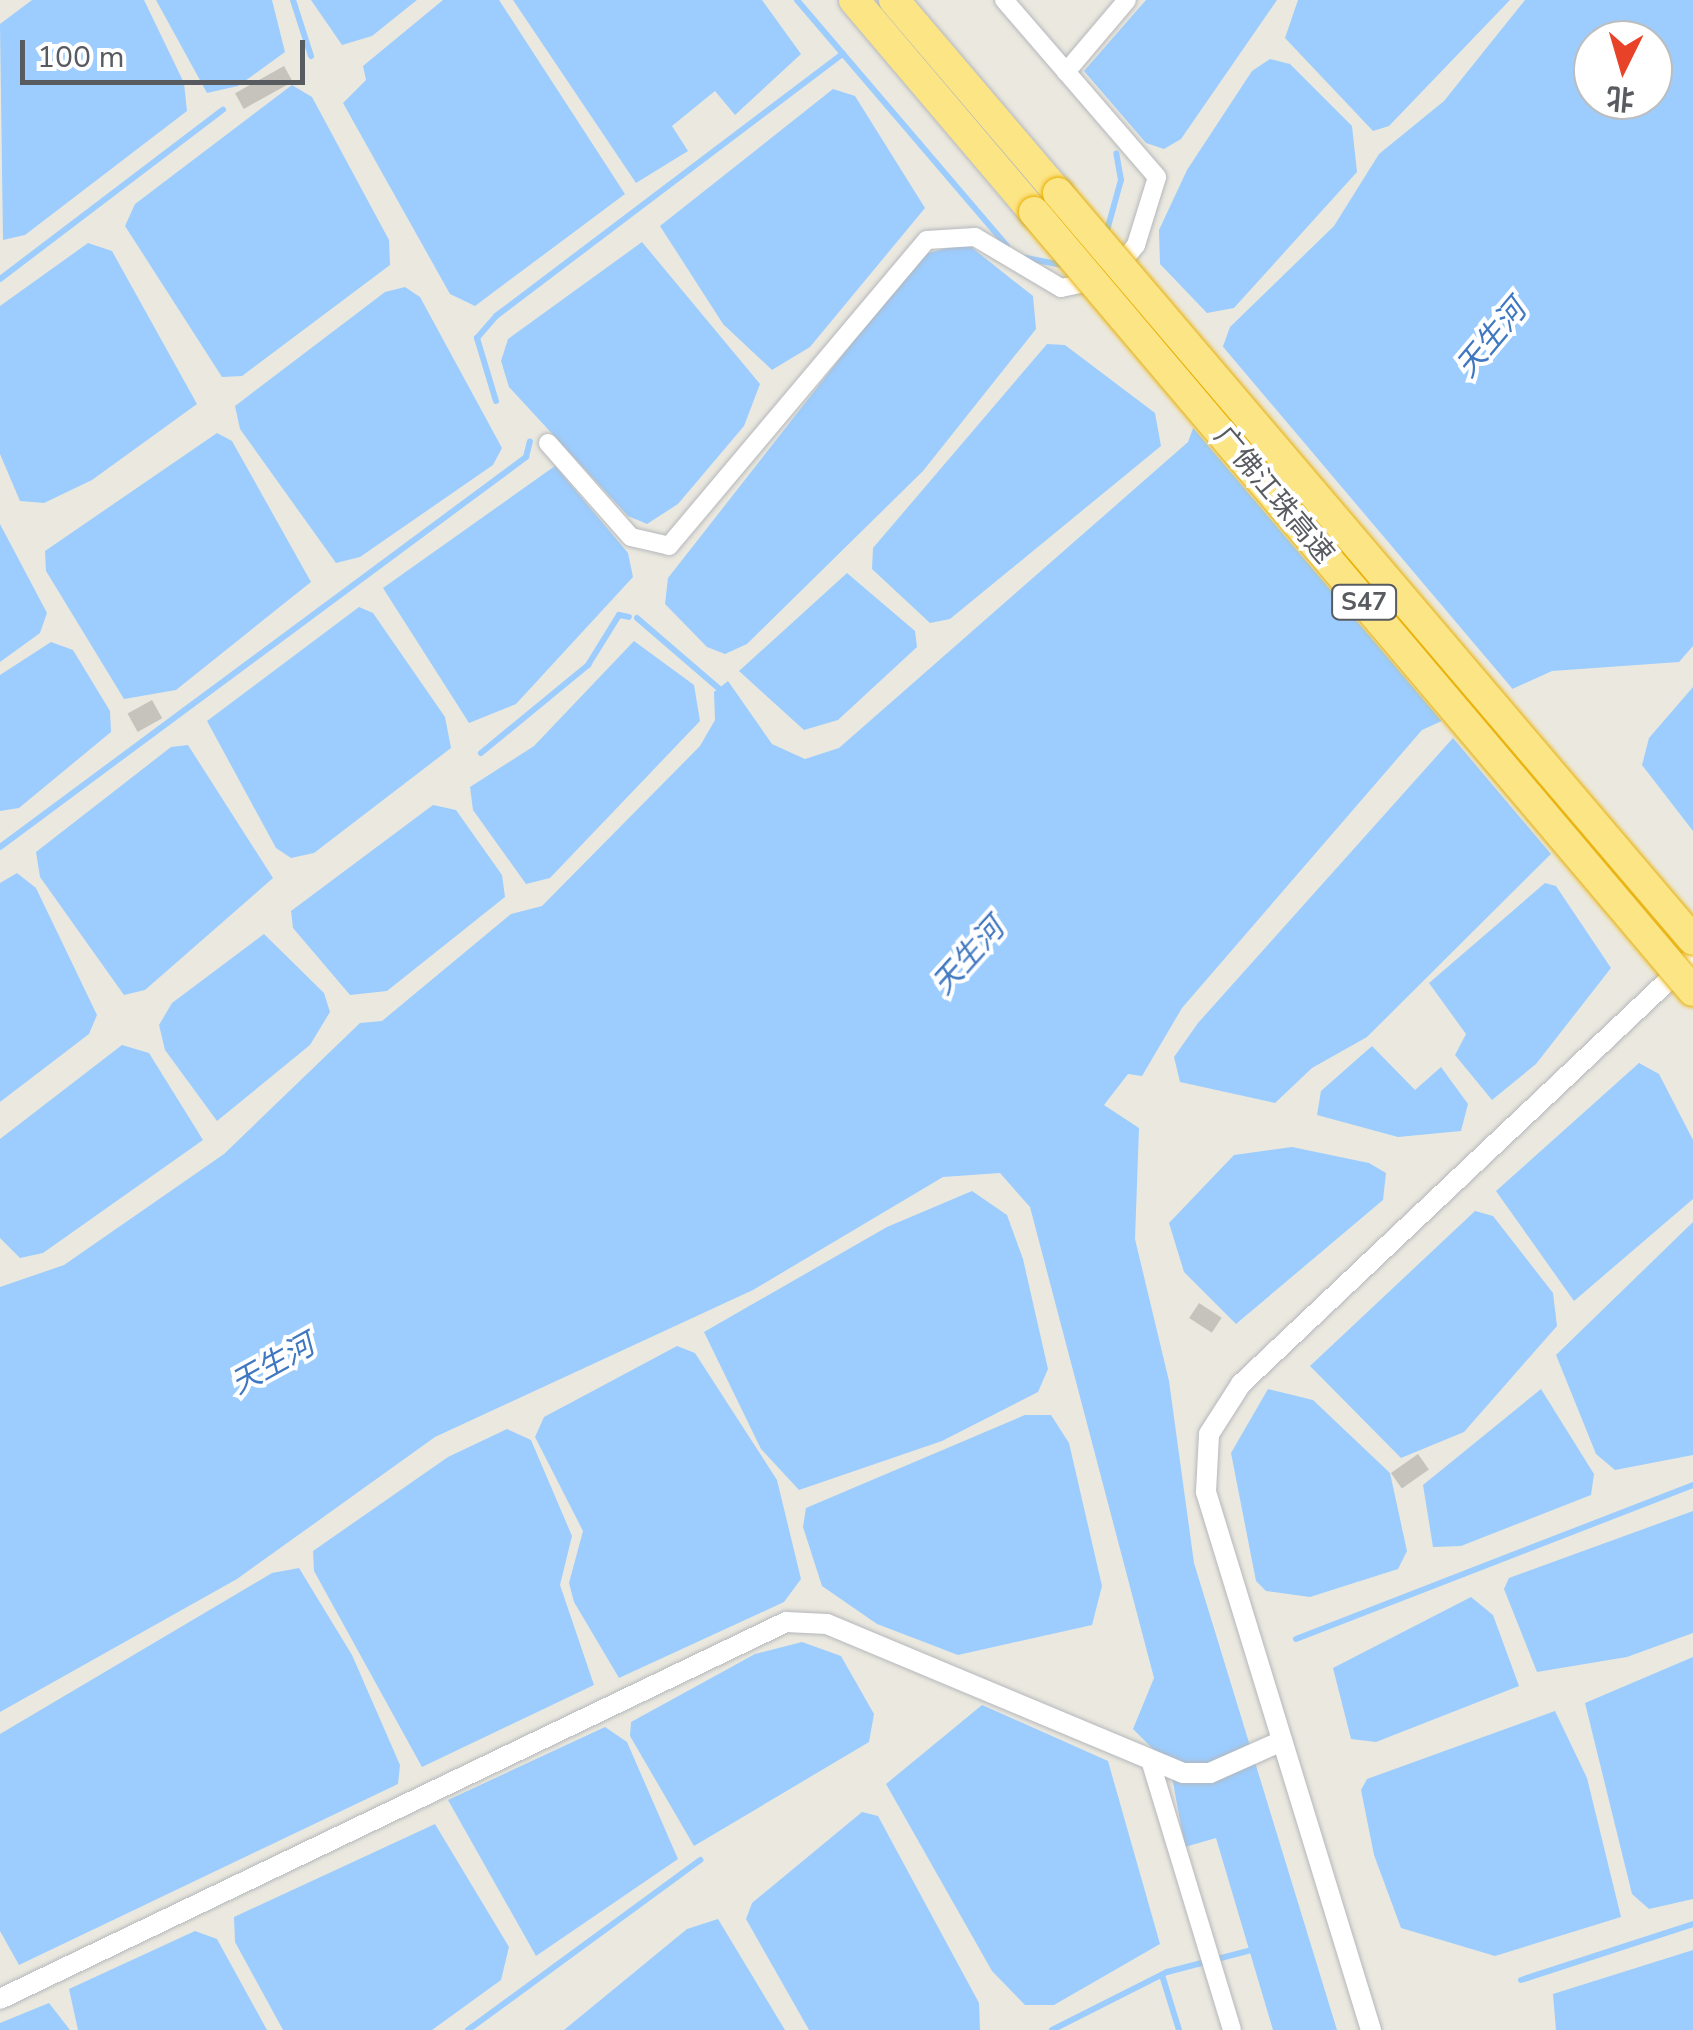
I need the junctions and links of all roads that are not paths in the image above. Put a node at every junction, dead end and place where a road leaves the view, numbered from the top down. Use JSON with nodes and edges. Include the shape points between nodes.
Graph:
{"nodes":[{"id":1,"x":854,"y":0,"type":"edge"},
{"id":2,"x":894,"y":0,"type":"edge"},
{"id":3,"x":1004,"y":0,"type":"edge"},
{"id":4,"x":1127,"y":0,"type":"edge"},
{"id":5,"x":1066,"y":72,"type":"junction"},
{"id":6,"x":1046,"y":202,"type":"junction"},
{"id":7,"x":548,"y":443,"type":"dead end"},
{"id":8,"x":1693,"y":940,"type":"edge"},
{"id":9,"x":1693,"y":957,"type":"edge"},
{"id":10,"x":1693,"y":991,"type":"edge"},
{"id":11,"x":1282,"y":1741,"type":"junction"},
{"id":12,"x":1150,"y":1760,"type":"junction"},
{"id":13,"x":0,"y":1999,"type":"edge"},
{"id":14,"x":1232,"y":2030,"type":"edge"},
{"id":15,"x":1371,"y":2030,"type":"edge"}],
"edges":[{"from":1,"to":6,"type":"highway","name":"广佛江珠高速","number":"S47"},
{"from":2,"to":6,"type":"highway","name":"广佛江珠高速","number":"S47"},
{"from":3,"to":5,"type":"street"},
{"from":4,"to":5,"type":"street"},
{"from":5,"to":7,"type":"street","via":[[1156,178],[1136,245],[1109,278],[1061,288],[975,237],[927,240],[669,546],[631,537]]},
{"from":6,"to":8,"type":"highway","name":"广佛江珠高速","number":"S47","bridge":true},
{"from":6,"to":10,"type":"highway","name":"广佛江珠高速","number":"S47","bridge":true},
{"from":9,"to":11,"type":"street","via":[[1222,1407],[1209,1434],[1206,1492]]},
{"from":11,"to":12,"type":"street","via":[[1210,1773]]},
{"from":11,"to":15,"type":"street"},
{"from":12,"to":13,"type":"street","via":[[827,1624],[786,1622]]},
{"from":12,"to":14,"type":"street"}]}
